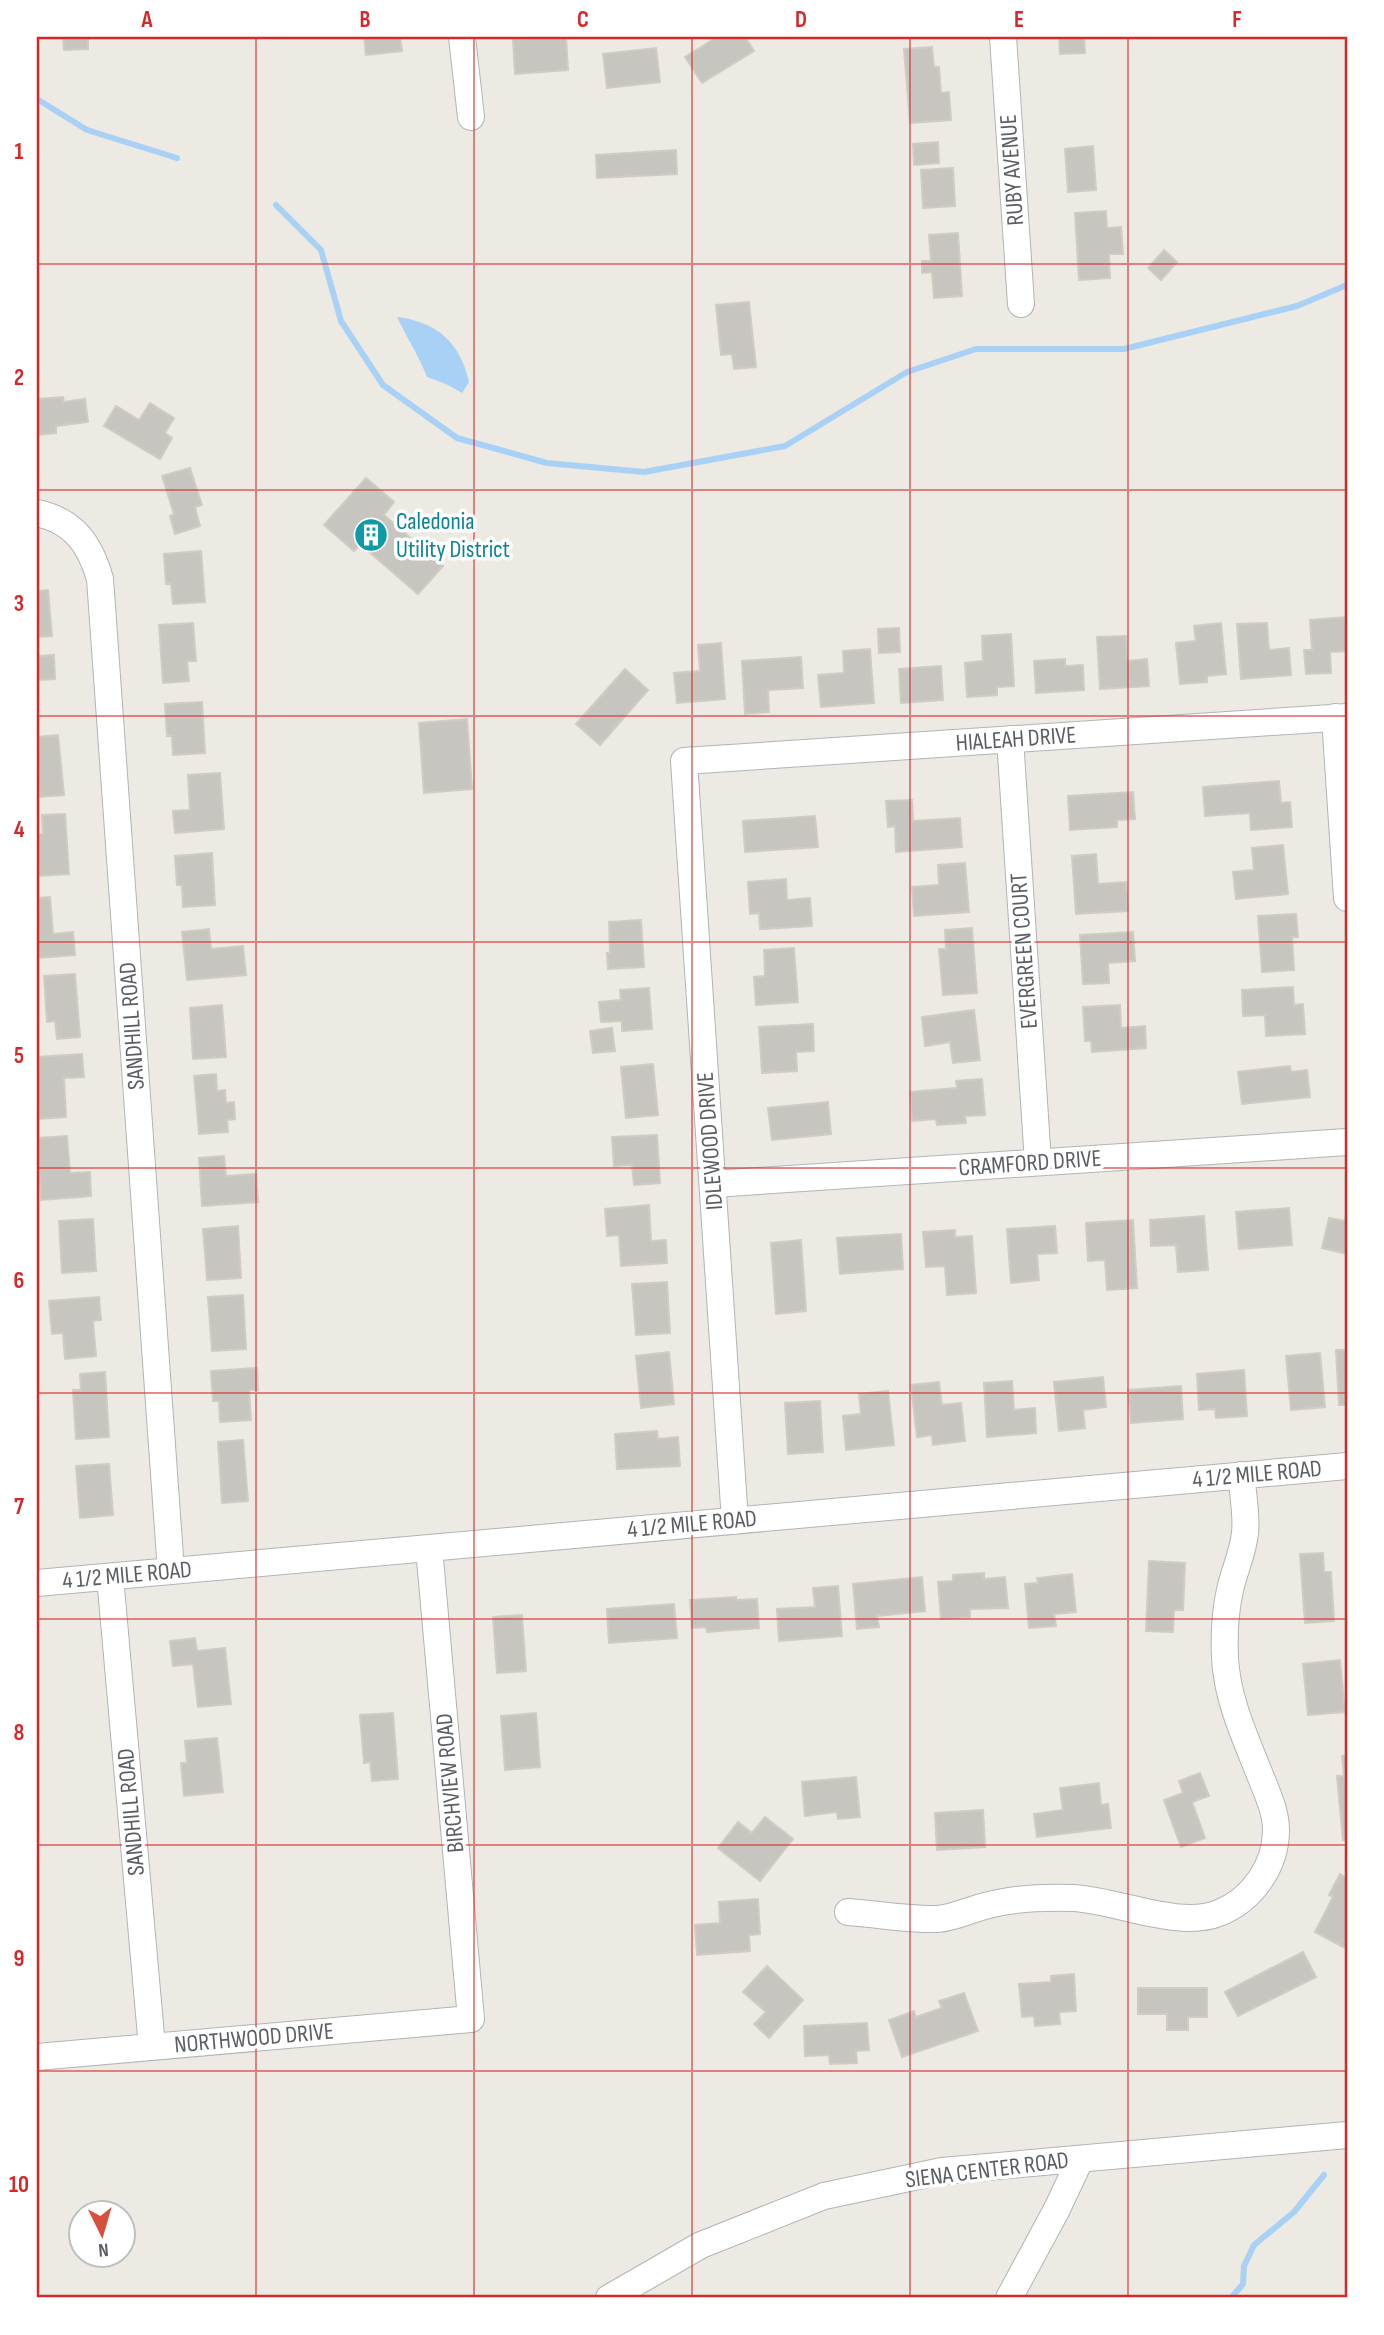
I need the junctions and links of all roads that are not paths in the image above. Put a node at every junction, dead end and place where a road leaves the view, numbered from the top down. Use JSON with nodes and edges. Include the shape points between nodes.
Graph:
{"nodes":[{"id":1,"x":462,"y":37,"type":"edge"},
{"id":2,"x":1003,"y":37,"type":"edge"},
{"id":3,"x":471,"y":117,"type":"dead end"},
{"id":4,"x":1021,"y":304,"type":"dead end"},
{"id":5,"x":37,"y":513,"type":"edge"},
{"id":6,"x":1341,"y":717,"type":"edge"},
{"id":7,"x":1010,"y":739,"type":"junction"},
{"id":8,"x":684,"y":761,"type":"joint"},
{"id":9,"x":1347,"y":898,"type":"edge"},
{"id":10,"x":1347,"y":1142,"type":"edge"},
{"id":11,"x":1038,"y":1162,"type":"junction"},
{"id":12,"x":713,"y":1184,"type":"junction"},
{"id":13,"x":1347,"y":1466,"type":"edge"},
{"id":14,"x":1241,"y":1475,"type":"junction"},
{"id":15,"x":735,"y":1521,"type":"junction"},
{"id":16,"x":429,"y":1548,"type":"junction"},
{"id":17,"x":171,"y":1571,"type":"junction"},
{"id":18,"x":110,"y":1577,"type":"junction"},
{"id":19,"x":37,"y":1583,"type":"edge"},
{"id":20,"x":848,"y":1912,"type":"dead end"},
{"id":21,"x":471,"y":2018,"type":"joint"},
{"id":22,"x":152,"y":2047,"type":"junction"},
{"id":23,"x":37,"y":2057,"type":"edge"},
{"id":24,"x":1347,"y":2135,"type":"edge"},
{"id":25,"x":1080,"y":2160,"type":"junction"},
{"id":26,"x":609,"y":2298,"type":"edge"},
{"id":27,"x":1009,"y":2298,"type":"edge"}],
"edges":[{"from":1,"to":3,"type":"street"},
{"from":2,"to":4,"type":"street","name":"RUBY AVENUE"},
{"from":5,"to":17,"type":"street","name":"SANDHILL ROAD","via":[[54,517],[84,541],[100,579]]},
{"from":6,"to":7,"type":"street","name":"HIALEAH DRIVE"},
{"from":6,"to":9,"type":"street"},
{"from":7,"to":8,"type":"street","name":"HIALEAH DRIVE"},
{"from":7,"to":11,"type":"street","name":"EVERGREEN COURT"},
{"from":8,"to":12,"type":"street","name":"IDLEWOOD DRIVE"},
{"from":10,"to":11,"type":"street","name":"CRAMFORD DRIVE"},
{"from":11,"to":12,"type":"street","name":"CRAMFORD DRIVE"},
{"from":12,"to":15,"type":"street","name":"IDLEWOOD DRIVE"},
{"from":13,"to":14,"type":"street","name":"4 1/2 MILE ROAD"},
{"from":14,"to":15,"type":"street","name":"4 1/2 MILE ROAD"},
{"from":14,"to":20,"type":"street","via":[[1245,1531],[1224,1628],[1225,1661],[1230,1693],[1273,1808],[1276,1830],[1269,1863],[1253,1889],[1228,1909],[1197,1919],[1073,1898],[990,1904],[940,1919]]},
{"from":15,"to":16,"type":"street","name":"4 1/2 MILE ROAD"},
{"from":16,"to":17,"type":"street","name":"4 1/2 MILE ROAD"},
{"from":16,"to":21,"type":"street","name":"BIRCHVIEW ROAD"},
{"from":17,"to":18,"type":"street","name":"4 1/2 MILE ROAD"},
{"from":18,"to":19,"type":"street","name":"4 1/2 MILE ROAD"},
{"from":18,"to":22,"type":"street","name":"SANDHILL ROAD"},
{"from":21,"to":22,"type":"street","name":"NORTHWOOD DRIVE"},
{"from":22,"to":23,"type":"street","name":"NORTHWOOD DRIVE"},
{"from":24,"to":25,"type":"street","name":"SIENA CENTER ROAD"},
{"from":25,"to":26,"type":"street","name":"SIENA CENTER ROAD","via":[[942,2171],[824,2196],[701,2245]]},
{"from":25,"to":27,"type":"street"}]}
